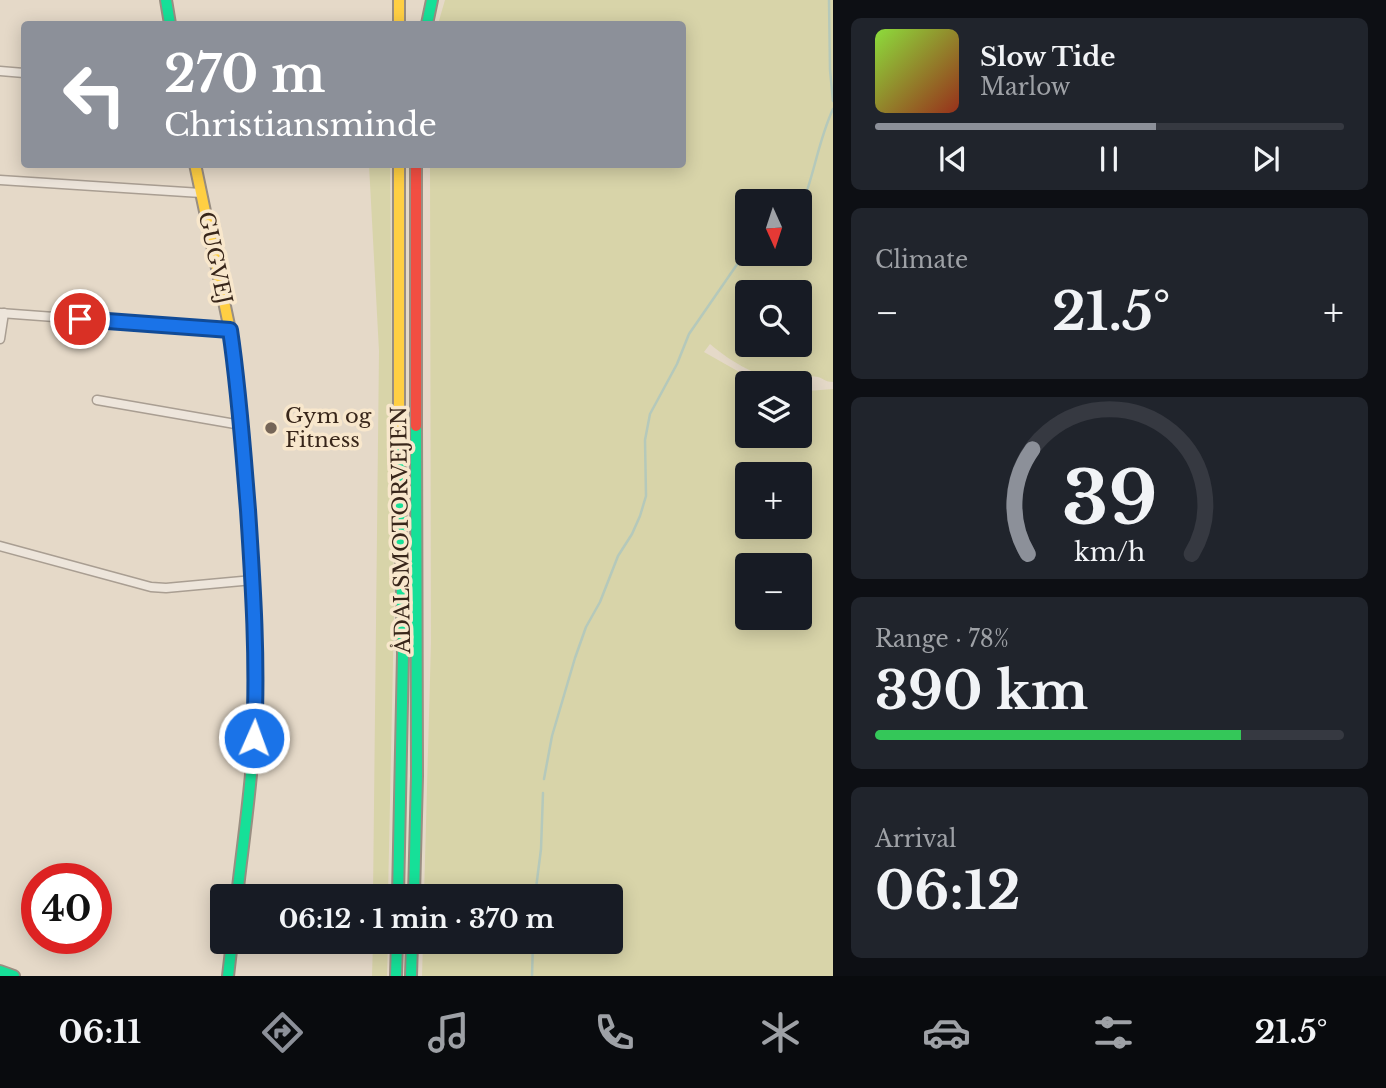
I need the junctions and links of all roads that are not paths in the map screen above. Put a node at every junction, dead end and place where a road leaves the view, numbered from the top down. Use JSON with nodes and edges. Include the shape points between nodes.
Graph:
{"nodes":[{"id":1,"x":166,"y":0,"type":"edge"},
{"id":2,"x":399,"y":0,"type":"edge"},
{"id":3,"x":432,"y":0,"type":"edge"},
{"id":4,"x":170,"y":21,"type":"edge"},
{"id":5,"x":399,"y":21,"type":"edge"},
{"id":6,"x":428,"y":21,"type":"edge"},
{"id":7,"x":0,"y":71,"type":"edge"},
{"id":8,"x":21,"y":73,"type":"edge"},
{"id":9,"x":196,"y":168,"type":"edge"},
{"id":10,"x":399,"y":168,"type":"edge"},
{"id":11,"x":416,"y":168,"type":"edge"},
{"id":12,"x":0,"y":180,"type":"edge"},
{"id":13,"x":201,"y":193,"type":"junction"},
{"id":14,"x":2,"y":313,"type":"edge"},
{"id":15,"x":230,"y":330,"type":"junction"},
{"id":16,"x":0,"y":339,"type":"edge"},
{"id":17,"x":97,"y":400,"type":"dead end"},
{"id":18,"x":241,"y":425,"type":"junction"},
{"id":19,"x":0,"y":546,"type":"edge"},
{"id":20,"x":253,"y":580,"type":"junction"},
{"id":21,"x":238,"y":884,"type":"edge"},
{"id":22,"x":398,"y":884,"type":"edge"},
{"id":23,"x":414,"y":884,"type":"edge"},
{"id":24,"x":231,"y":954,"type":"edge"},
{"id":25,"x":397,"y":954,"type":"edge"},
{"id":26,"x":412,"y":954,"type":"edge"},
{"id":27,"x":0,"y":971,"type":"edge"},
{"id":28,"x":14,"y":976,"type":"edge"},
{"id":29,"x":228,"y":976,"type":"edge"},
{"id":30,"x":396,"y":976,"type":"edge"},
{"id":31,"x":411,"y":976,"type":"edge"}],
"edges":[{"from":1,"to":4,"type":"main road"},
{"from":2,"to":5,"type":"main road"},
{"from":3,"to":6,"type":"main road"},
{"from":7,"to":8,"type":"street"},
{"from":9,"to":13,"type":"main road","name":"GUGVEJ"},
{"from":10,"to":22,"type":"main road","name":"ÅDALSMOTORVEJEN","via":[[403,654]]},
{"from":11,"to":23,"type":"main road","name":"ÅDALSMOTORVEJEN"},
{"from":12,"to":13,"type":"street"},
{"from":13,"to":15,"type":"main road","name":"GUGVEJ"},
{"from":14,"to":15,"type":"street"},
{"from":14,"to":16,"type":"street"},
{"from":15,"to":18,"type":"main road","name":"GUGVEJ"},
{"from":17,"to":18,"type":"street"},
{"from":18,"to":20,"type":"main road","name":"GUGVEJ"},
{"from":19,"to":20,"type":"street","via":[[151,587]]},
{"from":20,"to":21,"type":"main road","name":"GUGVEJ","via":[[255,716]]},
{"from":24,"to":29,"type":"main road"},
{"from":25,"to":30,"type":"main road"},
{"from":26,"to":31,"type":"main road"},
{"from":27,"to":28,"type":"main road"}]}
